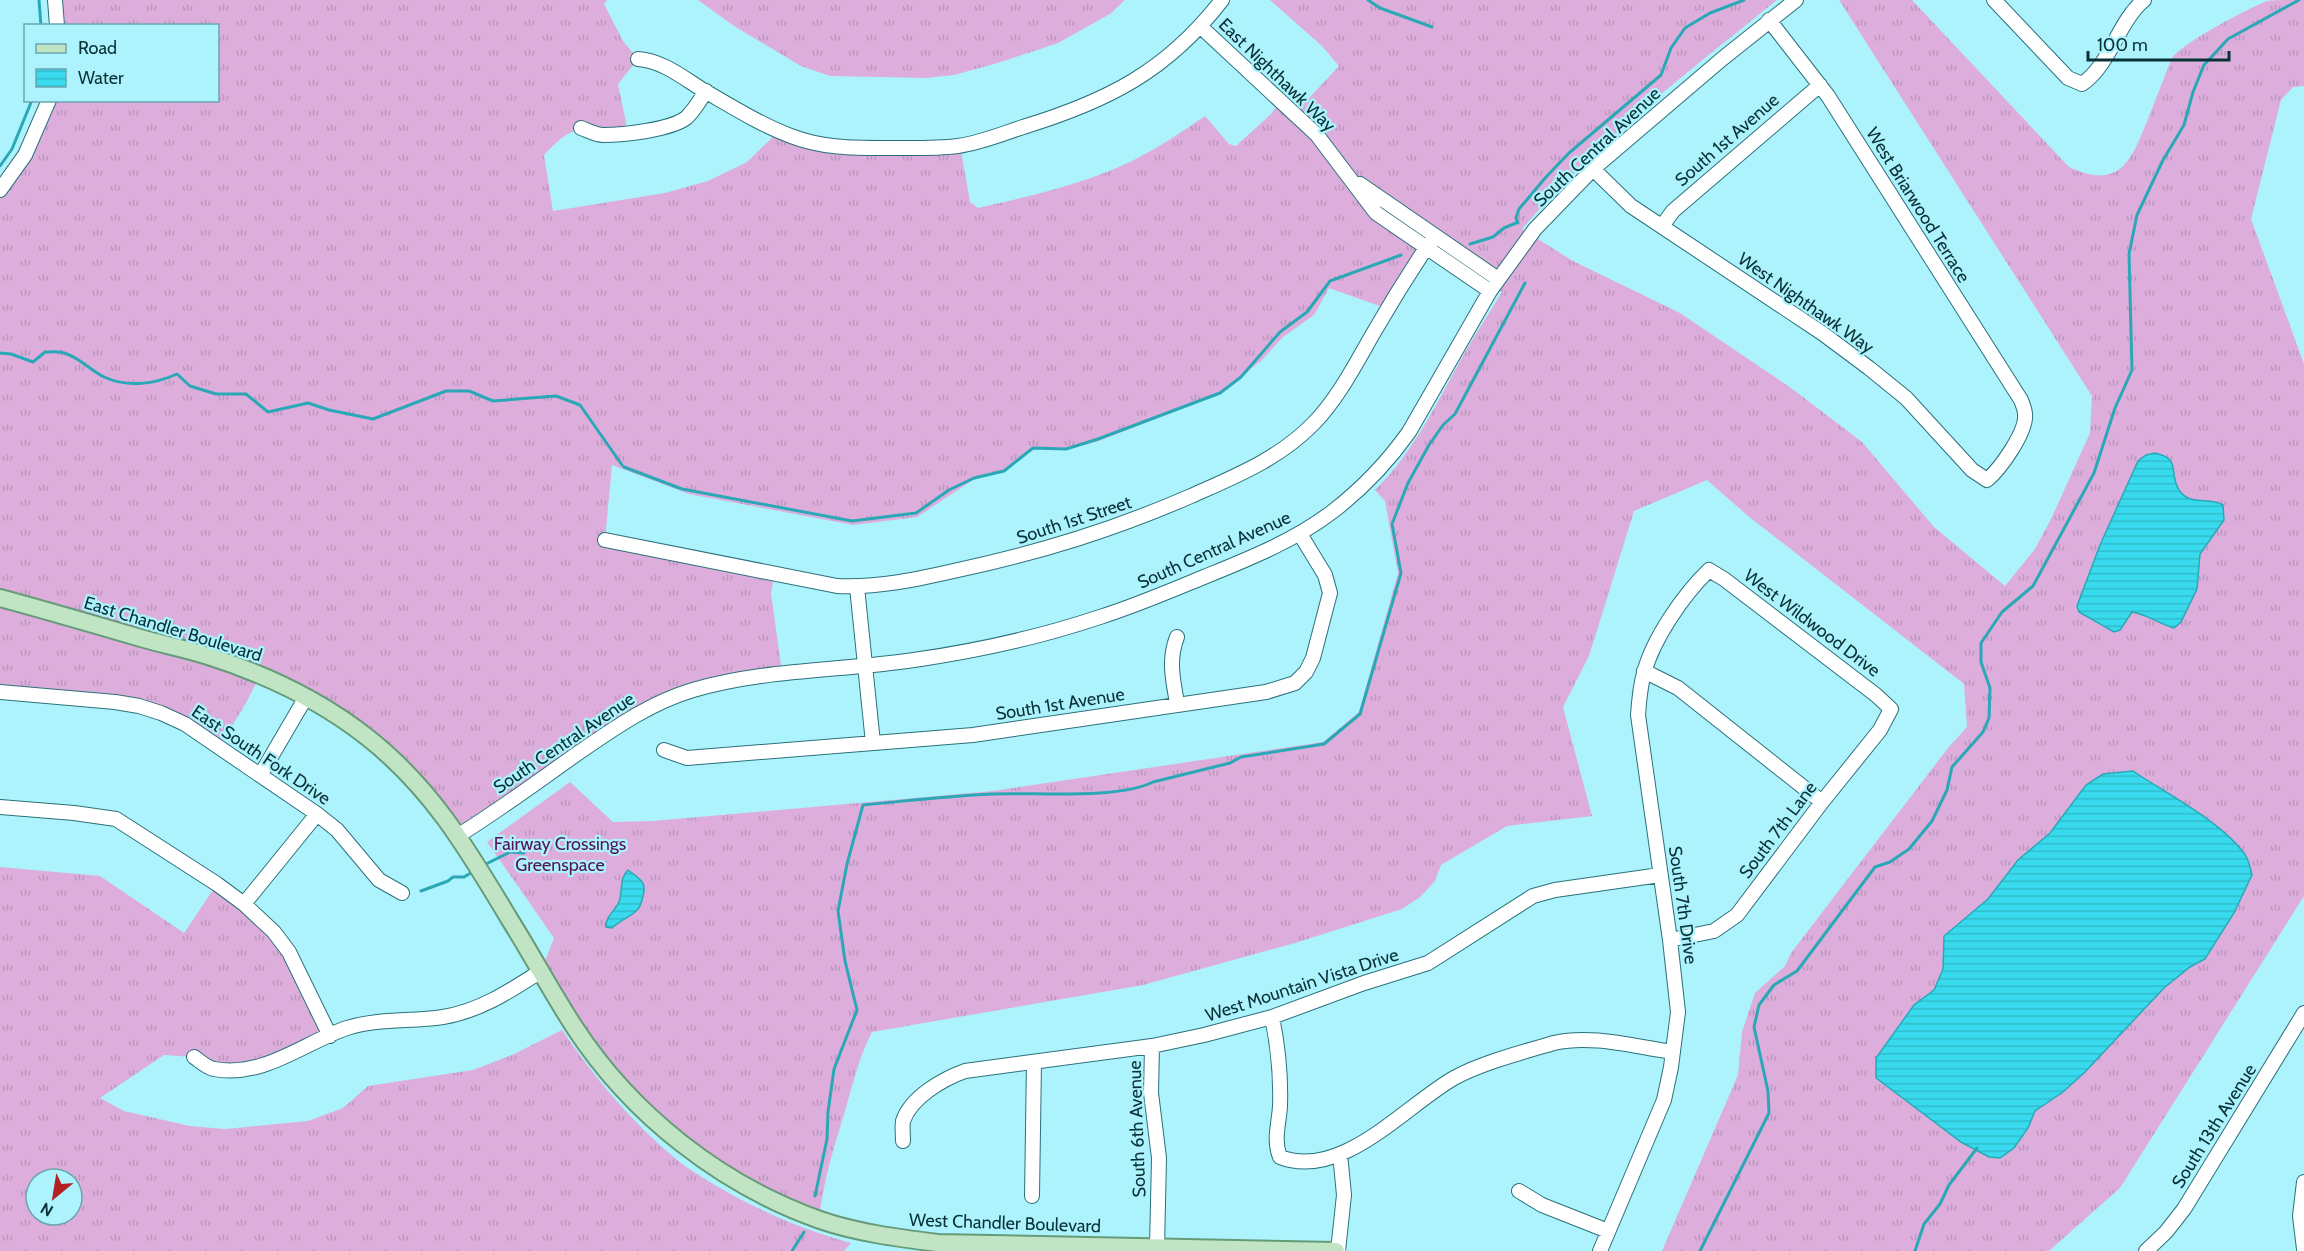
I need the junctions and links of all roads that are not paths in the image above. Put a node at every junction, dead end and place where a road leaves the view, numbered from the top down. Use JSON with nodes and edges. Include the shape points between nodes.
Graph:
{"nodes":[{"id":1,"x":55,"y":0,"type":"edge"},
{"id":2,"x":1222,"y":0,"type":"edge"},
{"id":3,"x":1796,"y":0,"type":"edge"},
{"id":4,"x":1994,"y":0,"type":"edge"},
{"id":5,"x":2144,"y":0,"type":"edge"},
{"id":6,"x":1769,"y":20,"type":"junction"},
{"id":7,"x":57,"y":24,"type":"edge"},
{"id":8,"x":1201,"y":27,"type":"junction"},
{"id":9,"x":638,"y":59,"type":"dead end"},
{"id":10,"x":1820,"y":85,"type":"junction"},
{"id":11,"x":706,"y":91,"type":"junction"},
{"id":12,"x":48,"y":102,"type":"edge"},
{"id":13,"x":580,"y":128,"type":"dead end"},
{"id":14,"x":1593,"y":169,"type":"junction"},
{"id":15,"x":0,"y":189,"type":"edge"},
{"id":16,"x":1662,"y":226,"type":"junction"},
{"id":17,"x":1430,"y":241,"type":"junction"},
{"id":18,"x":1494,"y":285,"type":"junction"},
{"id":19,"x":1987,"y":480,"type":"joint"},
{"id":20,"x":1300,"y":534,"type":"junction"},
{"id":21,"x":605,"y":540,"type":"dead end"},
{"id":22,"x":1709,"y":570,"type":"joint"},
{"id":23,"x":857,"y":587,"type":"junction"},
{"id":24,"x":0,"y":598,"type":"edge"},
{"id":25,"x":1177,"y":637,"type":"dead end"},
{"id":26,"x":865,"y":667,"type":"junction"},
{"id":27,"x":1644,"y":671,"type":"junction"},
{"id":28,"x":0,"y":692,"type":"edge"},
{"id":29,"x":306,"y":697,"type":"junction"},
{"id":30,"x":1177,"y":704,"type":"junction"},
{"id":31,"x":1891,"y":709,"type":"joint"},
{"id":32,"x":873,"y":743,"type":"junction"},
{"id":33,"x":664,"y":750,"type":"dead end"},
{"id":34,"x":261,"y":774,"type":"junction"},
{"id":35,"x":1822,"y":802,"type":"junction"},
{"id":36,"x":0,"y":807,"type":"edge"},
{"id":37,"x":317,"y":814,"type":"junction"},
{"id":38,"x":459,"y":835,"type":"junction"},
{"id":39,"x":1660,"y":874,"type":"junction"},
{"id":40,"x":402,"y":893,"type":"dead end"},
{"id":41,"x":244,"y":904,"type":"junction"},
{"id":42,"x":1671,"y":940,"type":"junction"},
{"id":43,"x":542,"y":971,"type":"junction"},
{"id":44,"x":2304,"y":1013,"type":"edge"},
{"id":45,"x":1272,"y":1017,"type":"junction"},
{"id":46,"x":330,"y":1036,"type":"junction"},
{"id":47,"x":1152,"y":1046,"type":"junction"},
{"id":48,"x":1673,"y":1052,"type":"junction"},
{"id":49,"x":194,"y":1058,"type":"dead end"},
{"id":50,"x":1034,"y":1062,"type":"junction"},
{"id":51,"x":903,"y":1141,"type":"dead end"},
{"id":52,"x":1340,"y":1154,"type":"junction"},
{"id":53,"x":2304,"y":1182,"type":"edge"},
{"id":54,"x":1519,"y":1191,"type":"dead end"},
{"id":55,"x":1032,"y":1196,"type":"dead end"},
{"id":56,"x":1608,"y":1231,"type":"junction"},
{"id":57,"x":1156,"y":1247,"type":"junction"},
{"id":58,"x":968,"y":1248,"type":"edge"},
{"id":59,"x":2304,"y":1249,"type":"edge"},
{"id":60,"x":1337,"y":1251,"type":"edge"},
{"id":61,"x":1600,"y":1251,"type":"edge"},
{"id":62,"x":2146,"y":1251,"type":"edge"}],
"edges":[{"from":1,"to":7,"type":"street"},
{"from":2,"to":8,"type":"street"},
{"from":3,"to":6,"type":"street","name":"South Central Avenue"},
{"from":4,"to":5,"type":"street","via":[[2068,78],[2082,84],[2093,77],[2124,23]]},
{"from":6,"to":10,"type":"street","name":"West Briarwood Terrace"},
{"from":6,"to":14,"type":"street","name":"South Central Avenue"},
{"from":8,"to":11,"type":"street","via":[[1151,70],[1110,95],[1055,118],[960,145],[826,146],[778,131]]},
{"from":8,"to":17,"type":"street","name":"East Nighthawk Way","via":[[1317,135],[1376,213]]},
{"from":9,"to":11,"type":"street","via":[[657,63]]},
{"from":10,"to":16,"type":"street","name":"South 1st Avenue","via":[[1673,211]]},
{"from":10,"to":19,"type":"street","name":"West Briarwood Terrace","via":[[2021,400],[2024,427],[1997,472]]},
{"from":11,"to":13,"type":"street","via":[[692,111],[676,123],[600,135]]},
{"from":12,"to":15,"type":"street","via":[[25,155]]},
{"from":14,"to":16,"type":"street","name":"West Nighthawk Way","via":[[1620,197]]},
{"from":14,"to":18,"type":"street","name":"South Central Avenue","via":[[1531,235]]},
{"from":16,"to":19,"type":"street","name":"West Nighthawk Way","via":[[1869,369],[1906,398],[1972,470]]},
{"from":17,"to":18,"type":"street","name":"East Nighthawk Way"},
{"from":17,"to":23,"type":"street","name":"South 1st Street","via":[[1332,401],[1294,442],[1270,459],[1134,521],[1081,539],[1015,558]]},
{"from":18,"to":20,"type":"street","name":"South Central Avenue","via":[[1394,452],[1354,494]]},
{"from":20,"to":26,"type":"street","name":"South Central Avenue","via":[[1227,568],[1100,617],[1002,644]]},
{"from":20,"to":30,"type":"street","name":"South 1st Avenue","via":[[1325,575],[1330,593],[1306,672],[1295,683],[1266,692]]},
{"from":21,"to":23,"type":"street","name":"South 1st Street"},
{"from":22,"to":27,"type":"street","name":"South 7th Drive","via":[[1683,601]]},
{"from":22,"to":31,"type":"street","name":"West Wildwood Drive"},
{"from":23,"to":26,"type":"street"},
{"from":24,"to":29,"type":"main road","name":"East Chandler Boulevard","via":[[207,655]]},
{"from":25,"to":30,"type":"street","via":[[1171,651]]},
{"from":26,"to":32,"type":"street"},
{"from":26,"to":38,"type":"street","name":"South Central Avenue","via":[[752,677],[668,699],[613,729]]},
{"from":27,"to":35,"type":"street","via":[[1678,688]]},
{"from":27,"to":39,"type":"street","name":"South 7th Drive","via":[[1638,715]]},
{"from":28,"to":34,"type":"street","name":"East South Fork Drive","via":[[138,706],[185,724]]},
{"from":29,"to":34,"type":"street"},
{"from":29,"to":38,"type":"main road","name":"East Chandler Boulevard","via":[[368,738],[403,770]]},
{"from":30,"to":32,"type":"street","name":"South 1st Avenue","via":[[973,735]]},
{"from":31,"to":35,"type":"street","name":"South 7th Lane","via":[[1880,730]]},
{"from":32,"to":33,"type":"street","name":"South 1st Avenue","via":[[687,758]]},
{"from":34,"to":37,"type":"street","name":"East South Fork Drive"},
{"from":35,"to":42,"type":"street","name":"South 7th Lane","via":[[1737,915],[1714,931]]},
{"from":36,"to":41,"type":"street","via":[[116,819]]},
{"from":37,"to":40,"type":"street","name":"East South Fork Drive","via":[[337,830],[379,880]]},
{"from":37,"to":41,"type":"street"},
{"from":38,"to":43,"type":"main road","name":"West Chandler Boulevard"},
{"from":39,"to":42,"type":"street","name":"South 7th Drive"},
{"from":39,"to":45,"type":"street","name":"West Mountain Vista Drive","via":[[1533,896],[1428,963]]},
{"from":41,"to":46,"type":"street","via":[[289,952]]},
{"from":42,"to":48,"type":"street","name":"South 7th Drive","via":[[1678,1012]]},
{"from":43,"to":46,"type":"street","via":[[491,1001],[459,1013],[366,1024]]},
{"from":43,"to":58,"type":"main road","name":"West Chandler Boulevard","via":[[601,1063],[640,1108],[691,1152],[750,1189],[812,1216],[891,1237]]},
{"from":44,"to":62,"type":"street","name":"South 13th Avenue","via":[[2184,1209]]},
{"from":45,"to":47,"type":"street","name":"West Mountain Vista Drive"},
{"from":45,"to":52,"type":"street","via":[[1279,1052],[1280,1107],[1275,1146],[1280,1157],[1294,1163]]},
{"from":46,"to":49,"type":"street","via":[[282,1059],[237,1070],[212,1069]]},
{"from":47,"to":50,"type":"street","name":"West Mountain Vista Drive"},
{"from":47,"to":57,"type":"street","name":"South 6th Avenue","via":[[1151,1093],[1159,1158]]},
{"from":48,"to":52,"type":"street","via":[[1594,1040],[1554,1042],[1456,1077],[1367,1140]]},
{"from":48,"to":56,"type":"street","name":"South 7th Drive","via":[[1664,1100]]},
{"from":50,"to":51,"type":"street","name":"West Mountain Vista Drive","via":[[965,1071],[945,1080],[911,1107],[903,1123]]},
{"from":50,"to":55,"type":"street"},
{"from":52,"to":60,"type":"street","via":[[1344,1195]]},
{"from":53,"to":59,"type":"street","via":[[2300,1216]]},
{"from":54,"to":56,"type":"street","via":[[1542,1205]]},
{"from":56,"to":61,"type":"street","name":"South 7th Drive"},
{"from":57,"to":58,"type":"main road","name":"West Chandler Boulevard"},
{"from":57,"to":60,"type":"main road","name":"West Chandler Boulevard"}]}
